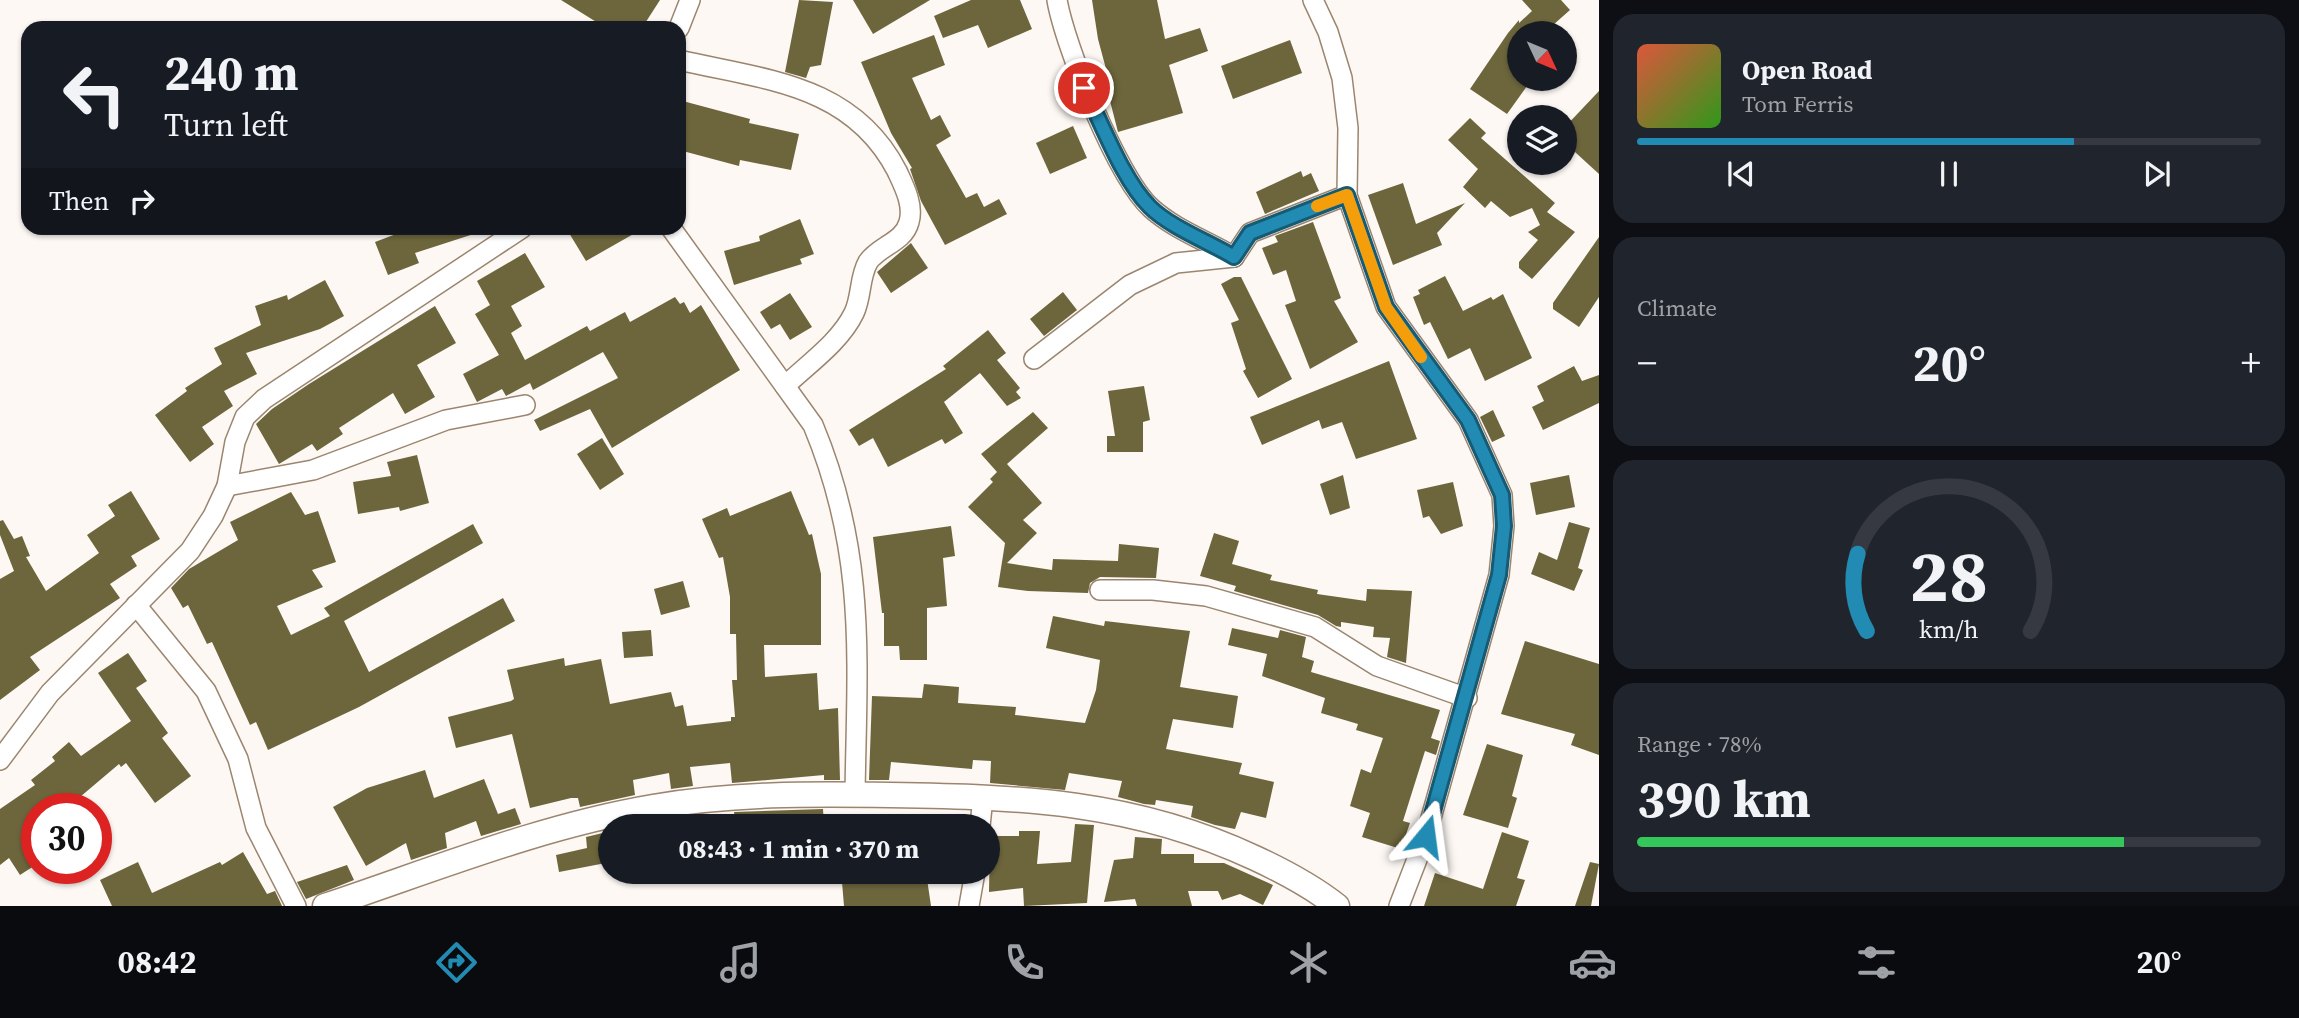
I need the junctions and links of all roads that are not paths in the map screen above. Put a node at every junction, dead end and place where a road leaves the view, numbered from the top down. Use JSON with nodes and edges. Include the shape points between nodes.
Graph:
{"nodes":[{"id":1,"x":690,"y":0,"type":"edge"},
{"id":2,"x":1057,"y":0,"type":"edge"},
{"id":3,"x":1313,"y":0,"type":"edge"},
{"id":4,"x":681,"y":21,"type":"edge"},
{"id":5,"x":686,"y":62,"type":"edge"},
{"id":6,"x":1347,"y":195,"type":"junction"},
{"id":7,"x":511,"y":235,"type":"edge"},
{"id":8,"x":676,"y":235,"type":"edge"},
{"id":9,"x":1234,"y":257,"type":"junction"},
{"id":10,"x":1034,"y":359,"type":"dead end"},
{"id":11,"x":785,"y":386,"type":"junction"},
{"id":12,"x":525,"y":404,"type":"dead end"},
{"id":13,"x":227,"y":486,"type":"junction"},
{"id":14,"x":1100,"y":590,"type":"dead end"},
{"id":15,"x":136,"y":605,"type":"junction"},
{"id":16,"x":1467,"y":698,"type":"junction"},
{"id":17,"x":0,"y":760,"type":"edge"},
{"id":18,"x":855,"y":794,"type":"junction"},
{"id":19,"x":983,"y":797,"type":"junction"},
{"id":20,"x":981,"y":814,"type":"edge"},
{"id":21,"x":973,"y":884,"type":"edge"},
{"id":22,"x":296,"y":906,"type":"edge"},
{"id":23,"x":325,"y":906,"type":"edge"},
{"id":24,"x":968,"y":906,"type":"edge"},
{"id":25,"x":1337,"y":906,"type":"edge"},
{"id":26,"x":1399,"y":906,"type":"edge"}],
"edges":[{"from":1,"to":4,"type":"street"},
{"from":2,"to":9,"type":"street","via":[[1084,88],[1149,206]]},
{"from":3,"to":6,"type":"street","via":[[1342,78],[1348,128]]},
{"from":5,"to":11,"type":"street","via":[[808,90],[836,103],[861,122],[887,152],[911,210],[909,225],[867,265],[860,299],[842,331]]},
{"from":6,"to":9,"type":"street","via":[[1250,233]]},
{"from":6,"to":16,"type":"street","via":[[1386,307],[1468,420],[1502,495],[1499,575]]},
{"from":7,"to":13,"type":"street","via":[[264,399],[245,417]]},
{"from":8,"to":11,"type":"street"},
{"from":9,"to":10,"type":"street","via":[[1176,263],[1130,285]]},
{"from":11,"to":18,"type":"street","via":[[813,425],[825,456],[853,565],[858,621]]},
{"from":12,"to":13,"type":"street","via":[[446,420],[313,470]]},
{"from":13,"to":15,"type":"street","via":[[214,516],[190,551]]},
{"from":14,"to":16,"type":"street","via":[[1206,596],[1315,627],[1377,666]]},
{"from":15,"to":17,"type":"street","via":[[50,693]]},
{"from":15,"to":22,"type":"street","via":[[206,691],[238,760],[256,828]]},
{"from":16,"to":26,"type":"street","via":[[1426,836]]},
{"from":18,"to":19,"type":"street"},
{"from":18,"to":23,"type":"street","via":[[755,794],[652,807],[537,835]]},
{"from":19,"to":20,"type":"street"},
{"from":19,"to":25,"type":"street","via":[[1070,804],[1158,820],[1281,870]]},
{"from":21,"to":24,"type":"street"}]}
